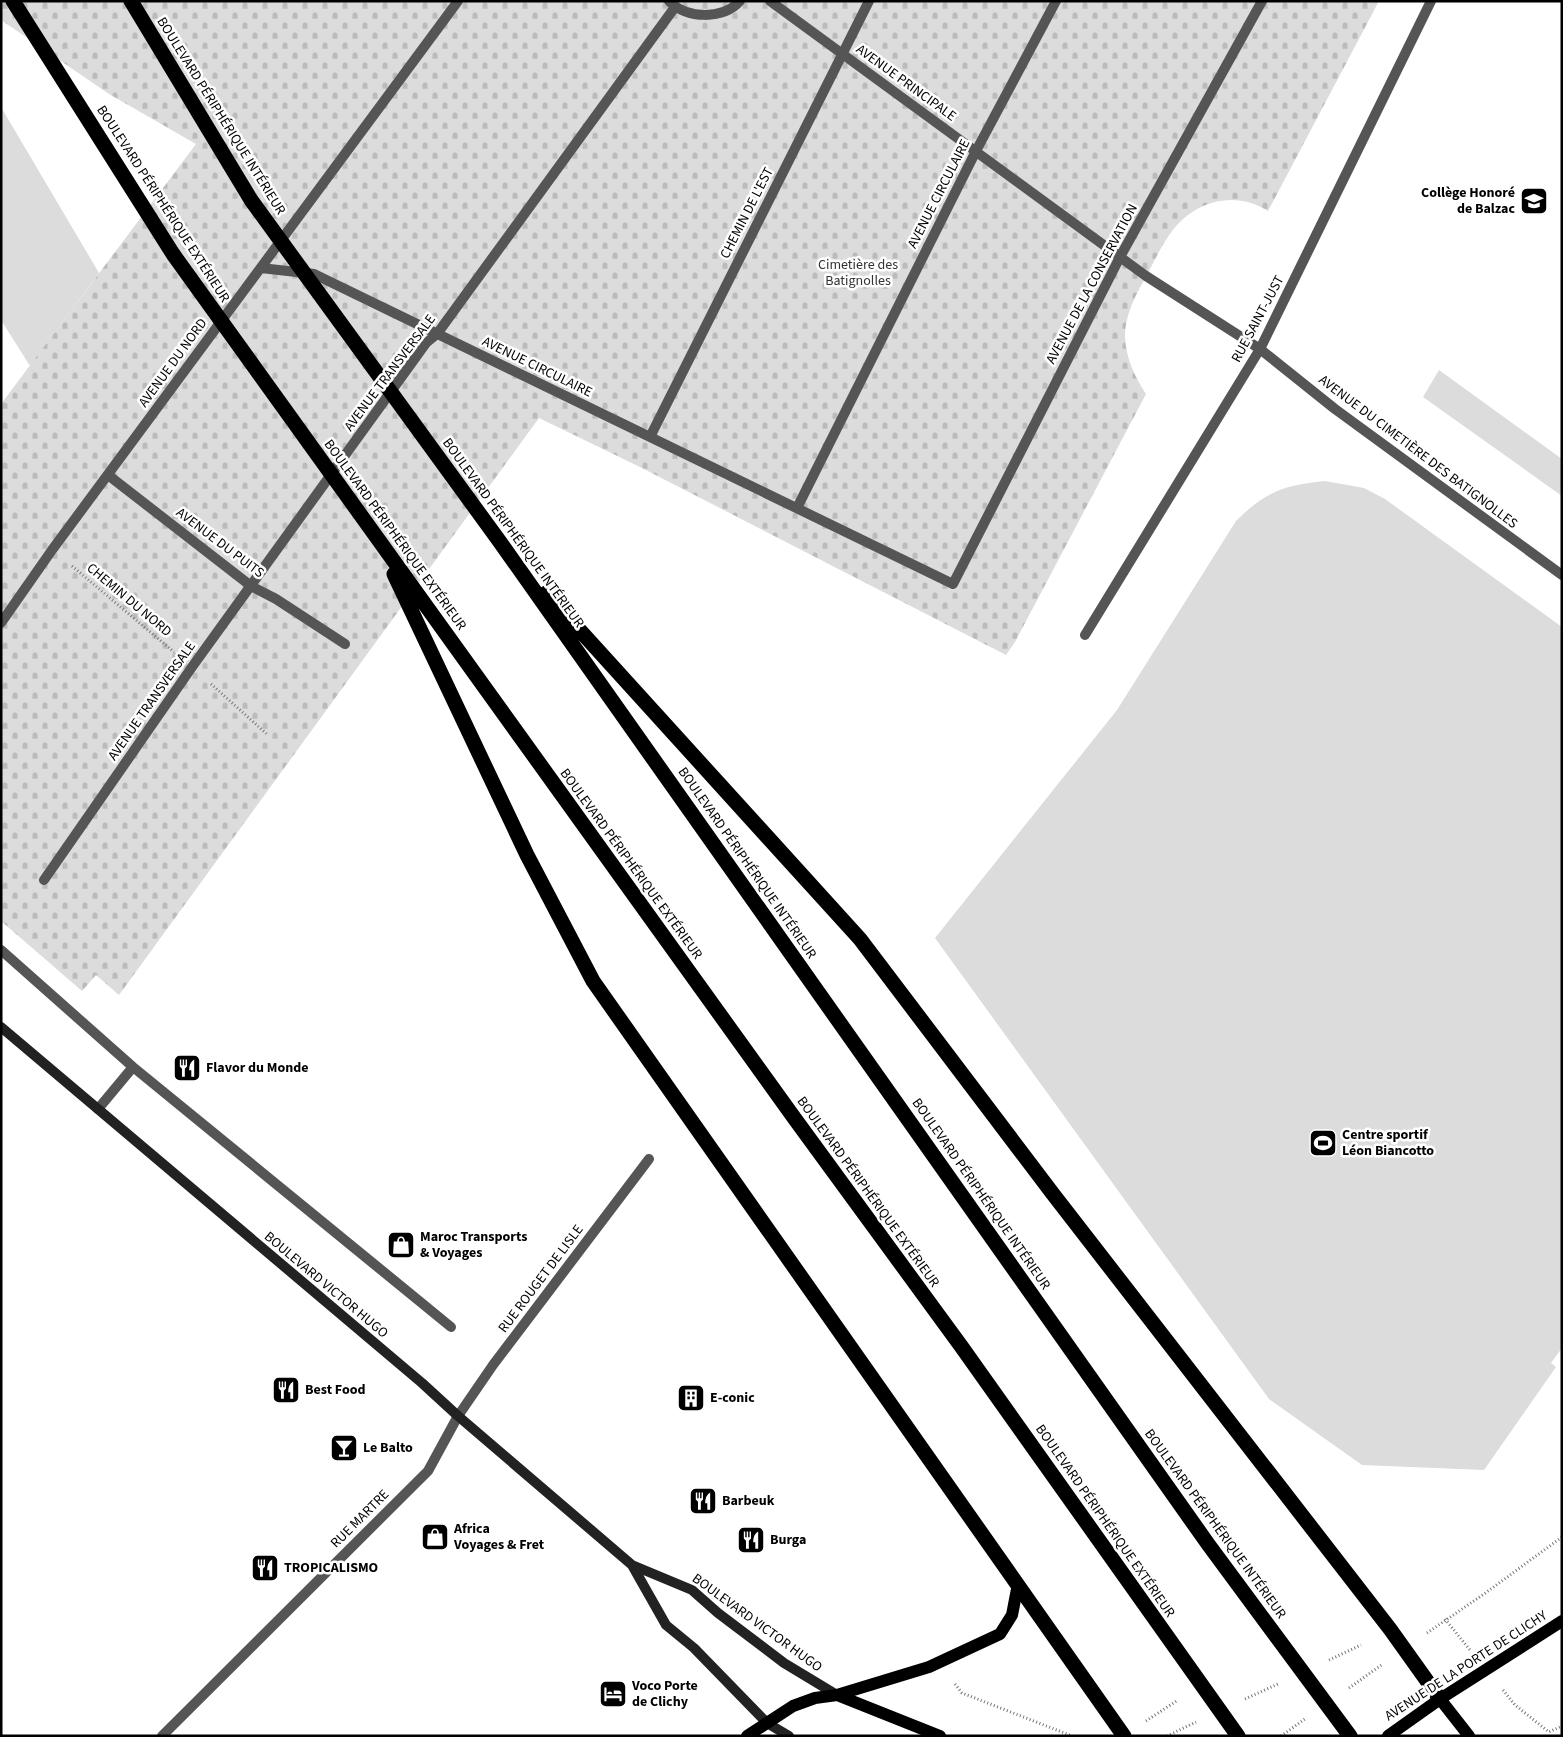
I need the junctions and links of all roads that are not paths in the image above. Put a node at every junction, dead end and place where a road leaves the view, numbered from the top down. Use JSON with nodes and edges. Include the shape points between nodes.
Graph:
{"nodes":[{"id":1,"x":13,"y":1,"type":"edge"},
{"id":2,"x":131,"y":1,"type":"edge"},
{"id":3,"x":458,"y":1,"type":"edge"},
{"id":4,"x":740,"y":1,"type":"edge"},
{"id":5,"x":770,"y":1,"type":"edge"},
{"id":6,"x":869,"y":1,"type":"edge"},
{"id":7,"x":1056,"y":1,"type":"edge"},
{"id":8,"x":1262,"y":1,"type":"edge"},
{"id":9,"x":1431,"y":1,"type":"edge"},
{"id":10,"x":672,"y":4,"type":"edge"},
{"id":11,"x":842,"y":54,"type":"junction"},
{"id":12,"x":976,"y":151,"type":"junction"},
{"id":13,"x":1120,"y":257,"type":"junction"},
{"id":14,"x":261,"y":268,"type":"junction"},
{"id":15,"x":1146,"y":276,"type":"joint"},
{"id":16,"x":437,"y":334,"type":"junction"},
{"id":17,"x":1260,"y":350,"type":"junction"},
{"id":18,"x":650,"y":437,"type":"junction"},
{"id":19,"x":108,"y":475,"type":"junction"},
{"id":20,"x":797,"y":508,"type":"junction"},
{"id":21,"x":377,"y":539,"type":"junction"},
{"id":22,"x":500,"y":542,"type":"junction"},
{"id":23,"x":1562,"y":575,"type":"edge"},
{"id":24,"x":953,"y":584,"type":"joint"},
{"id":25,"x":251,"y":586,"type":"junction"},
{"id":26,"x":1,"y":622,"type":"edge"},
{"id":27,"x":1084,"y":635,"type":"dead end"},
{"id":28,"x":345,"y":644,"type":"dead end"},
{"id":29,"x":44,"y":880,"type":"dead end"},
{"id":30,"x":1,"y":950,"type":"edge"},
{"id":31,"x":1,"y":1027,"type":"edge"},
{"id":32,"x":133,"y":1067,"type":"junction"},
{"id":33,"x":98,"y":1109,"type":"junction"},
{"id":34,"x":649,"y":1159,"type":"dead end"},
{"id":35,"x":451,"y":1327,"type":"dead end"},
{"id":36,"x":458,"y":1416,"type":"junction"},
{"id":37,"x":632,"y":1565,"type":"junction"},
{"id":38,"x":1018,"y":1584,"type":"junction"},
{"id":39,"x":1562,"y":1621,"type":"edge"},
{"id":40,"x":837,"y":1695,"type":"junction"},
{"id":41,"x":1440,"y":1699,"type":"junction"},
{"id":42,"x":767,"y":1723,"type":"junction"},
{"id":43,"x":162,"y":1736,"type":"edge"},
{"id":44,"x":747,"y":1736,"type":"edge"},
{"id":45,"x":789,"y":1736,"type":"edge"},
{"id":46,"x":940,"y":1736,"type":"edge"},
{"id":47,"x":1124,"y":1736,"type":"edge"},
{"id":48,"x":1238,"y":1736,"type":"edge"},
{"id":49,"x":1350,"y":1736,"type":"edge"},
{"id":50,"x":1388,"y":1736,"type":"edge"},
{"id":51,"x":1469,"y":1736,"type":"edge"}],
"edges":[{"from":1,"to":21,"type":"highway","name":"BOULEVARD PÉRIPHÉRIQUE EXTÉRIEUR","via":[[173,254]]},
{"from":2,"to":22,"type":"highway","name":"BOULEVARD PÉRIPHÉRIQUE INTÉRIEUR","via":[[251,200]]},
{"from":3,"to":14,"type":"street","name":"AVENUE DU NORD"},
{"from":4,"to":10,"type":"street","via":[[717,14],[695,15]]},
{"from":5,"to":11,"type":"street","name":"AVENUE PRINCIPALE"},
{"from":6,"to":11,"type":"street","name":"CHEMIN DE L'EST"},
{"from":7,"to":12,"type":"street","name":"AVENUE CIRCULAIRE"},
{"from":8,"to":13,"type":"street","name":"AVENUE DE LA CONSERVATION"},
{"from":9,"to":17,"type":"street","name":"RUE SAINT-JUST"},
{"from":10,"to":16,"type":"street","name":"AVENUE TRANSVERSALE"},
{"from":11,"to":12,"type":"street","name":"AVENUE PRINCIPALE"},
{"from":11,"to":18,"type":"street","name":"CHEMIN DE L'EST"},
{"from":12,"to":13,"type":"street","name":"AVENUE PRINCIPALE"},
{"from":12,"to":20,"type":"street","name":"AVENUE CIRCULAIRE"},
{"from":13,"to":15,"type":"street","name":"AVENUE PRINCIPALE"},
{"from":13,"to":24,"type":"street","name":"AVENUE DE LA CONSERVATION"},
{"from":14,"to":16,"type":"street","name":"AVENUE CIRCULAIRE","via":[[314,274]]},
{"from":14,"to":19,"type":"street","name":"AVENUE DU NORD"},
{"from":15,"to":17,"type":"street","name":"AVENUE DU CIMETIÈRE DES BATIGNOLLES"},
{"from":16,"to":18,"type":"street","name":"AVENUE CIRCULAIRE"},
{"from":16,"to":25,"type":"street","name":"AVENUE TRANSVERSALE","via":[[426,343]]},
{"from":17,"to":23,"type":"street","name":"AVENUE DU CIMETIÈRE DES BATIGNOLLES"},
{"from":17,"to":27,"type":"street","name":"RUE SAINT-JUST"},
{"from":18,"to":20,"type":"street","name":"AVENUE CIRCULAIRE"},
{"from":19,"to":25,"type":"street","name":"AVENUE DU PUITS"},
{"from":19,"to":26,"type":"street","name":"AVENUE DU NORD"},
{"from":20,"to":24,"type":"street","name":"AVENUE CIRCULAIRE"},
{"from":21,"to":38,"type":"highway","via":[[527,855],[594,981]]},
{"from":21,"to":48,"type":"highway","name":"BOULEVARD PÉRIPHÉRIQUE EXTÉRIEUR","via":[[961,1346]]},
{"from":22,"to":41,"type":"highway","via":[[860,939]]},
{"from":22,"to":49,"type":"highway","name":"BOULEVARD PÉRIPHÉRIQUE INTÉRIEUR","via":[[1208,1544]]},
{"from":25,"to":28,"type":"street","name":"AVENUE DU PUITS"},
{"from":25,"to":29,"type":"street","name":"AVENUE TRANSVERSALE"},
{"from":30,"to":32,"type":"street"},
{"from":31,"to":33,"type":"main road","name":"BOULEVARD VICTOR HUGO"},
{"from":32,"to":33,"type":"street"},
{"from":32,"to":35,"type":"street"},
{"from":33,"to":36,"type":"main road","name":"BOULEVARD VICTOR HUGO"},
{"from":34,"to":36,"type":"street","name":"RUE ROUGET DE LISLE"},
{"from":36,"to":37,"type":"main road","name":"BOULEVARD VICTOR HUGO"},
{"from":36,"to":43,"type":"street","name":"RUE MARTRE","via":[[428,1471]]},
{"from":37,"to":40,"type":"main road","name":"BOULEVARD VICTOR HUGO","via":[[692,1590],[784,1663]]},
{"from":37,"to":42,"type":"main road","name":"BOULEVARD VICTOR HUGO","via":[[666,1625],[694,1648]]},
{"from":38,"to":40,"type":"main road","via":[[1012,1615],[1000,1634],[929,1667]]},
{"from":38,"to":47,"type":"highway"},
{"from":39,"to":41,"type":"main road","name":"AVENUE DE LA PORTE DE CLICHY"},
{"from":40,"to":42,"type":"main road","via":[[792,1706]]},
{"from":40,"to":46,"type":"main road"},
{"from":41,"to":50,"type":"main road","name":"AVENUE DE LA PORTE DE CLICHY"},
{"from":41,"to":51,"type":"main road"},
{"from":42,"to":44,"type":"main road"},
{"from":42,"to":45,"type":"main road","name":"BOULEVARD VICTOR HUGO"}]}
